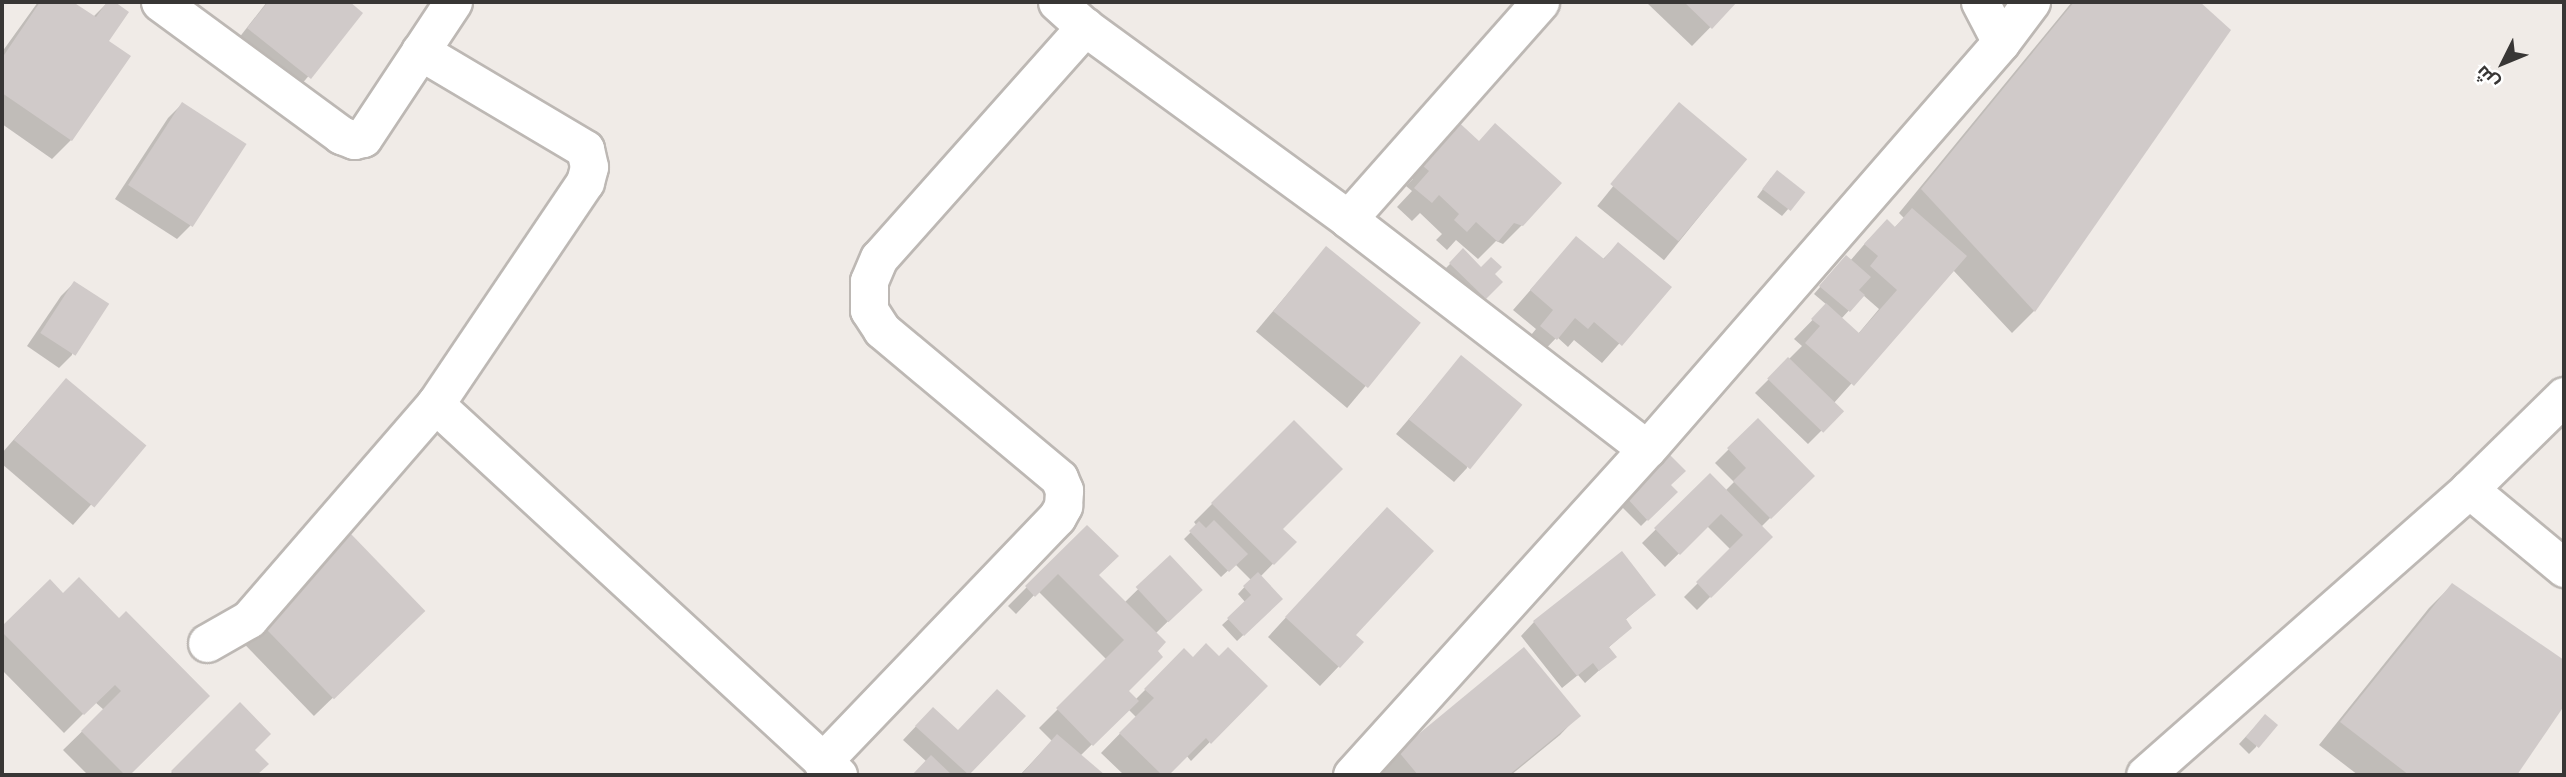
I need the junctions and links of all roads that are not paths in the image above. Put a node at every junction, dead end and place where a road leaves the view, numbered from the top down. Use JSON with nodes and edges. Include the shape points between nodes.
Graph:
{"nodes":[{"id":1,"x":160,"y":2,"type":"edge"},
{"id":2,"x":453,"y":2,"type":"edge"},
{"id":3,"x":1057,"y":2,"type":"edge"},
{"id":4,"x":1540,"y":2,"type":"edge"},
{"id":5,"x":1980,"y":2,"type":"edge"},
{"id":6,"x":2031,"y":2,"type":"edge"},
{"id":7,"x":1085,"y":27,"type":"junction"},
{"id":8,"x":2001,"y":42,"type":"junction"},
{"id":9,"x":420,"y":51,"type":"junction"},
{"id":10,"x":1348,"y":219,"type":"junction"},
{"id":11,"x":2564,"y":396,"type":"edge"},
{"id":12,"x":435,"y":404,"type":"junction"},
{"id":13,"x":1647,"y":449,"type":"junction"},
{"id":14,"x":2469,"y":489,"type":"junction"},
{"id":15,"x":2564,"y":568,"type":"edge"},
{"id":16,"x":207,"y":643,"type":"dead end"},
{"id":17,"x":830,"y":769,"type":"edge"},
{"id":18,"x":1352,"y":775,"type":"edge"},
{"id":19,"x":2145,"y":775,"type":"edge"}],
"edges":[{"from":1,"to":9,"type":"street","via":[[354,140],[363,138]]},
{"from":2,"to":9,"type":"street"},
{"from":3,"to":7,"type":"street"},
{"from":4,"to":10,"type":"street"},
{"from":5,"to":8,"type":"street"},
{"from":6,"to":8,"type":"street"},
{"from":7,"to":10,"type":"street"},
{"from":7,"to":17,"type":"street","via":[[879,258],[869,281],[869,310],[882,330],[1059,478],[1063,506]]},
{"from":8,"to":13,"type":"street"},
{"from":9,"to":12,"type":"street","via":[[586,149],[589,167],[585,182]]},
{"from":10,"to":13,"type":"street"},
{"from":11,"to":14,"type":"street"},
{"from":12,"to":16,"type":"street","via":[[249,619]]},
{"from":12,"to":17,"type":"street"},
{"from":13,"to":18,"type":"street"},
{"from":14,"to":15,"type":"street"},
{"from":14,"to":19,"type":"street"}]}
